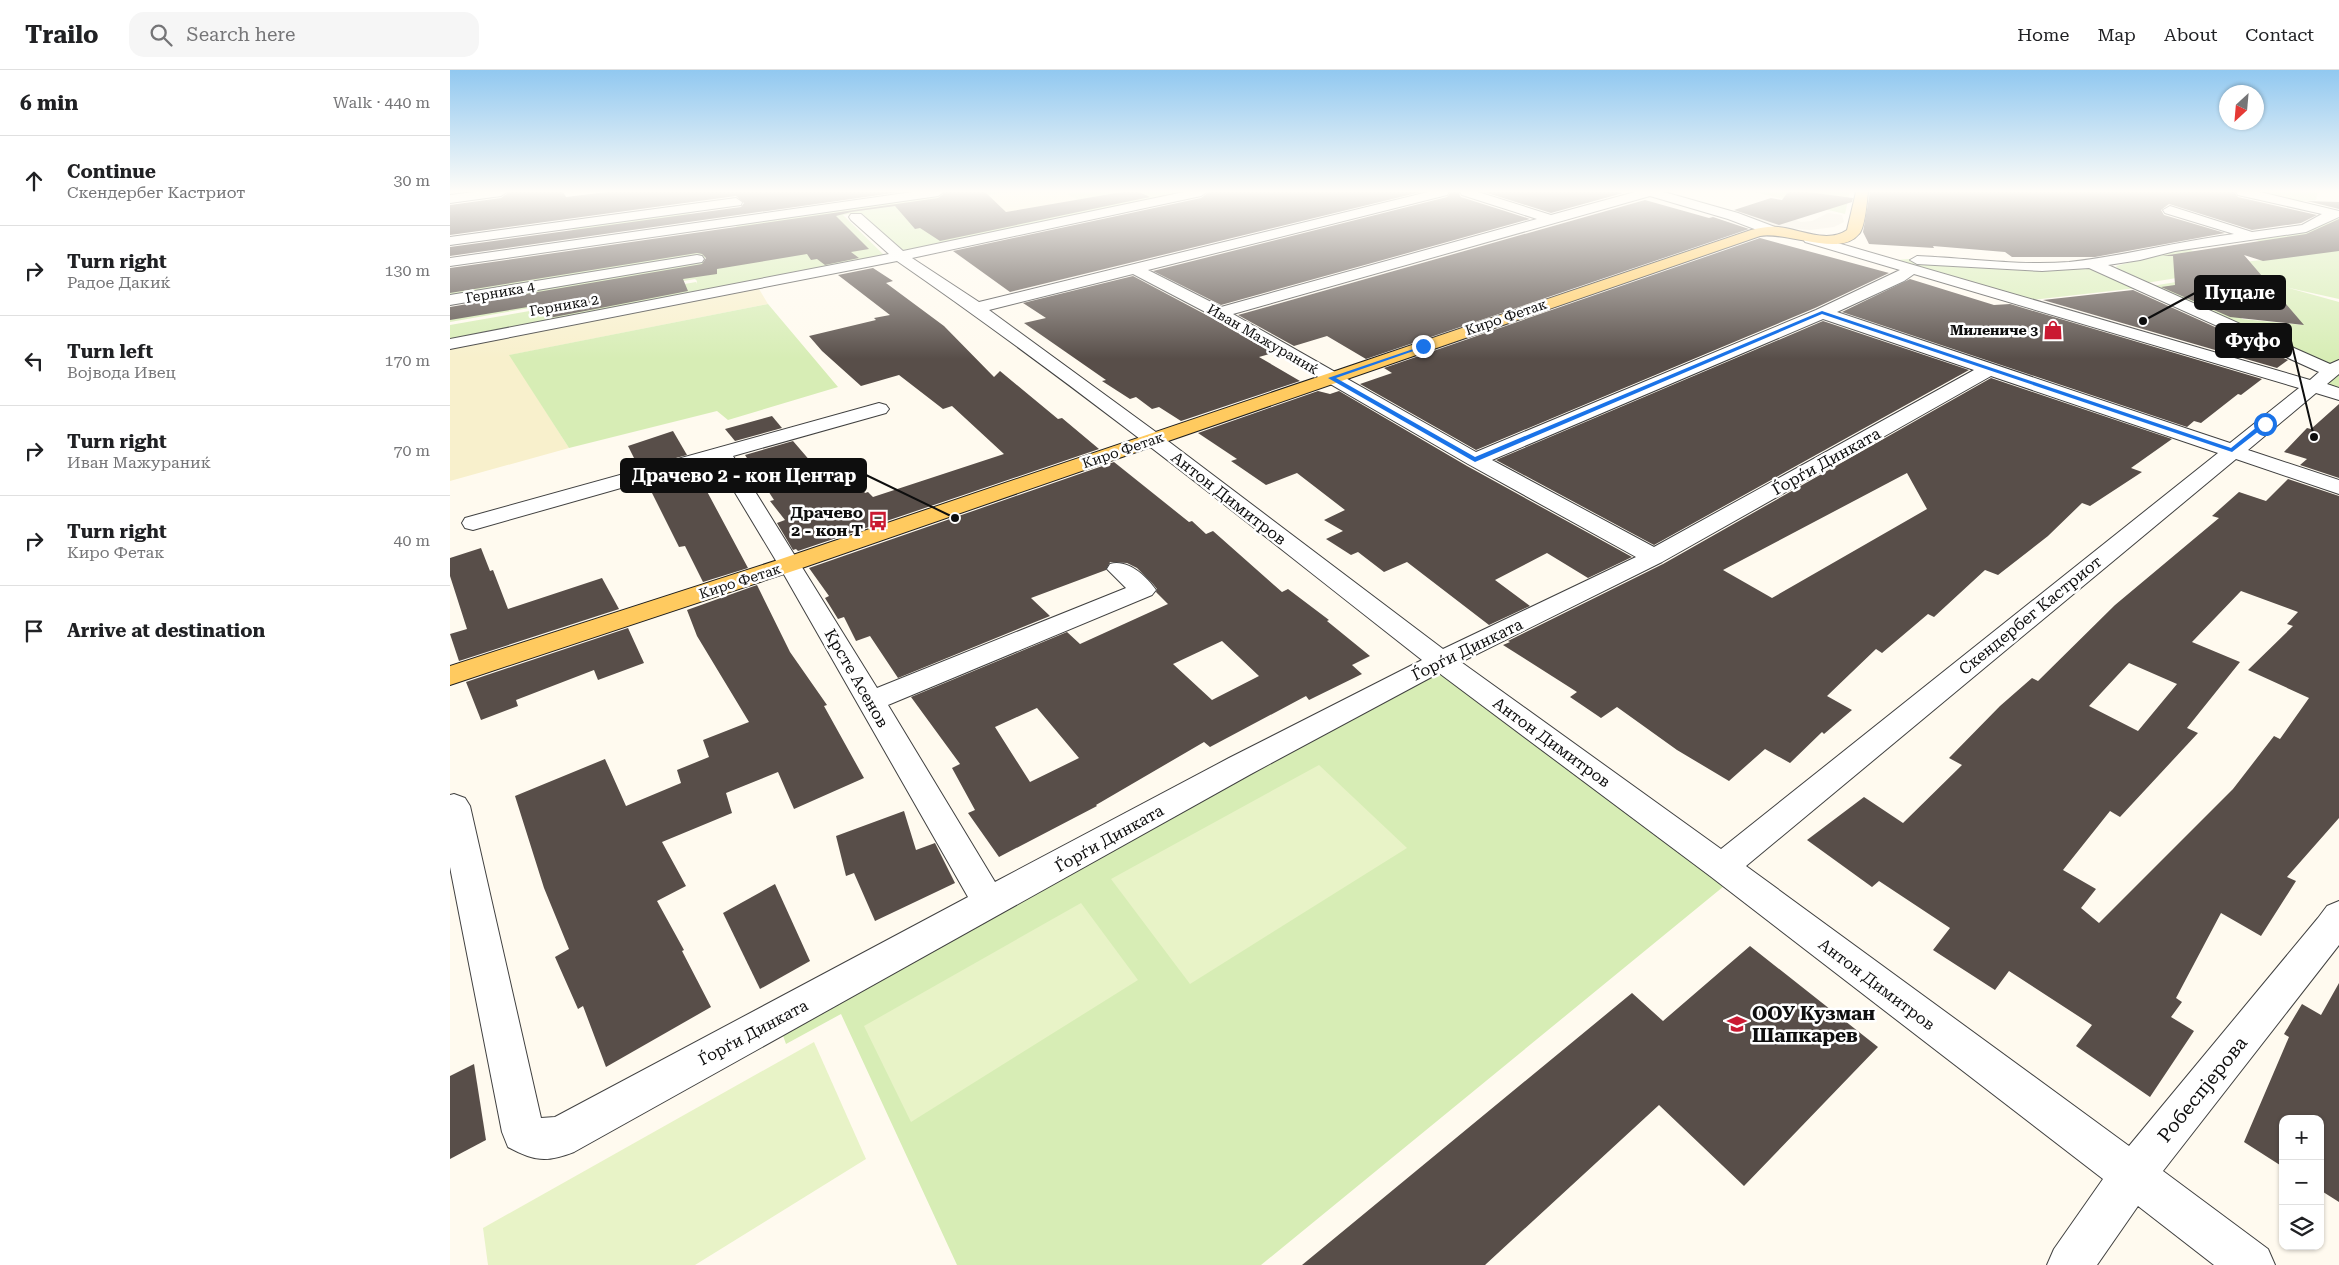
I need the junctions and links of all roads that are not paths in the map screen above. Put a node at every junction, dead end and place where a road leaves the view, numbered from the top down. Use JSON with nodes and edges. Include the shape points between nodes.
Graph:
{"nodes":[{"id":1,"x":549,"y":248,"type":"edge"},
{"id":2,"x":623,"y":248,"type":"edge"},
{"id":3,"x":891,"y":248,"type":"edge"},
{"id":4,"x":939,"y":248,"type":"edge"},
{"id":5,"x":1216,"y":248,"type":"edge"},
{"id":6,"x":1453,"y":248,"type":"edge"},
{"id":7,"x":1711,"y":248,"type":"edge"},
{"id":8,"x":1840,"y":248,"type":"edge"},
{"id":9,"x":1860,"y":248,"type":"edge"},
{"id":10,"x":2171,"y":248,"type":"edge"},
{"id":11,"x":900,"y":256,"type":"junction"},
{"id":12,"x":697,"y":259,"type":"dead end"},
{"id":13,"x":1881,"y":260,"type":"junction"},
{"id":14,"x":450,"y":262,"type":"edge"},
{"id":15,"x":2091,"y":263,"type":"junction"},
{"id":16,"x":1134,"y":268,"type":"junction"},
{"id":17,"x":1911,"y":268,"type":"junction"},
{"id":18,"x":450,"y":274,"type":"edge"},
{"id":19,"x":679,"y":285,"type":"dead end"},
{"id":20,"x":603,"y":298,"type":"dead end"},
{"id":21,"x":450,"y":300,"type":"edge"},
{"id":22,"x":976,"y":308,"type":"junction"},
{"id":23,"x":1822,"y":312,"type":"junction"},
{"id":24,"x":1219,"y":313,"type":"junction"},
{"id":25,"x":450,"y":344,"type":"edge"},
{"id":26,"x":1988,"y":370,"type":"junction"},
{"id":27,"x":2327,"y":374,"type":"edge"},
{"id":28,"x":1331,"y":378,"type":"junction"},
{"id":29,"x":2339,"y":394,"type":"edge"},
{"id":30,"x":879,"y":409,"type":"dead end"},
{"id":31,"x":1153,"y":439,"type":"junction"},
{"id":32,"x":2232,"y":450,"type":"junction"},
{"id":33,"x":721,"y":453,"type":"junction"},
{"id":34,"x":1475,"y":460,"type":"junction"},
{"id":35,"x":2339,"y":487,"type":"edge"},
{"id":36,"x":473,"y":524,"type":"dead end"},
{"id":37,"x":1654,"y":557,"type":"junction"},
{"id":38,"x":790,"y":564,"type":"junction"},
{"id":39,"x":1119,"y":569,"type":"dead end"},
{"id":40,"x":1441,"y":661,"type":"junction"},
{"id":41,"x":450,"y":676,"type":"edge"},
{"id":42,"x":871,"y":701,"type":"junction"},
{"id":43,"x":454,"y":806,"type":"dead end"},
{"id":44,"x":1722,"y":867,"type":"junction"},
{"id":45,"x":990,"y":904,"type":"junction"},
{"id":46,"x":2336,"y":926,"type":"edge"},
{"id":47,"x":2132,"y":1176,"type":"junction"},
{"id":48,"x":2070,"y":1265,"type":"edge"},
{"id":49,"x":2252,"y":1265,"type":"edge"}],
"edges":[{"from":1,"to":14,"type":"street"},
{"from":2,"to":18,"type":"street"},
{"from":3,"to":11,"type":"street","name":"Антон Димитров"},
{"from":4,"to":11,"type":"street"},
{"from":5,"to":16,"type":"street"},
{"from":6,"to":24,"type":"street"},
{"from":7,"to":28,"type":"main road","name":"Киро Фетак"},
{"from":8,"to":13,"type":"street"},
{"from":9,"to":13,"type":"street"},
{"from":10,"to":15,"type":"street"},
{"from":11,"to":22,"type":"street","name":"Антон Димитров"},
{"from":11,"to":25,"type":"street"},
{"from":12,"to":21,"type":"street","name":"Герника 4"},
{"from":13,"to":15,"type":"street","via":[[2042,266]]},
{"from":13,"to":17,"type":"street"},
{"from":15,"to":27,"type":"street"},
{"from":16,"to":22,"type":"street"},
{"from":16,"to":24,"type":"street","name":"Иван Мажураниќ"},
{"from":17,"to":23,"type":"street","via":[[1899,278]]},
{"from":17,"to":27,"type":"street"},
{"from":19,"to":20,"type":"street","name":"Герника 2"},
{"from":22,"to":31,"type":"street","name":"Антон Димитров"},
{"from":23,"to":26,"type":"street"},
{"from":23,"to":34,"type":"street"},
{"from":24,"to":28,"type":"street","name":"Иван Мажураниќ"},
{"from":26,"to":32,"type":"street"},
{"from":26,"to":37,"type":"street","name":"Ѓорѓи Динката"},
{"from":27,"to":29,"type":"street"},
{"from":27,"to":32,"type":"street","name":"Скендербег Кастриот"},
{"from":28,"to":31,"type":"main road","name":"Киро Фетак"},
{"from":28,"to":34,"type":"street","name":"Иван Мажураниќ"},
{"from":30,"to":33,"type":"street"},
{"from":31,"to":38,"type":"main road","name":"Киро Фетак"},
{"from":31,"to":40,"type":"street","name":"Антон Димитров"},
{"from":32,"to":35,"type":"street"},
{"from":32,"to":44,"type":"street","name":"Скендербег Кастриот"},
{"from":33,"to":36,"type":"street"},
{"from":33,"to":38,"type":"street","name":"Крсте Асенов"},
{"from":34,"to":37,"type":"street","name":"Иван Мажураниќ"},
{"from":37,"to":40,"type":"street","name":"Ѓорѓи Динката"},
{"from":38,"to":41,"type":"main road","name":"Киро Фетак"},
{"from":38,"to":42,"type":"street","name":"Крсте Асенов"},
{"from":39,"to":42,"type":"street","via":[[1143,590]]},
{"from":40,"to":44,"type":"street","name":"Антон Димитров"},
{"from":40,"to":45,"type":"street","name":"Ѓорѓи Динката","via":[[1240,766]]},
{"from":42,"to":45,"type":"street","name":"Крсте Асенов"},
{"from":43,"to":45,"type":"street","name":"Ѓорѓи Динката","via":[[523,1132],[536,1138],[559,1137]]},
{"from":44,"to":47,"type":"street","name":"Антон Димитров"},
{"from":46,"to":47,"type":"street","name":"Робеспјерова"},
{"from":47,"to":48,"type":"street","name":"Робеспјерова"},
{"from":47,"to":49,"type":"street","name":"Антон Димитров"}]}
